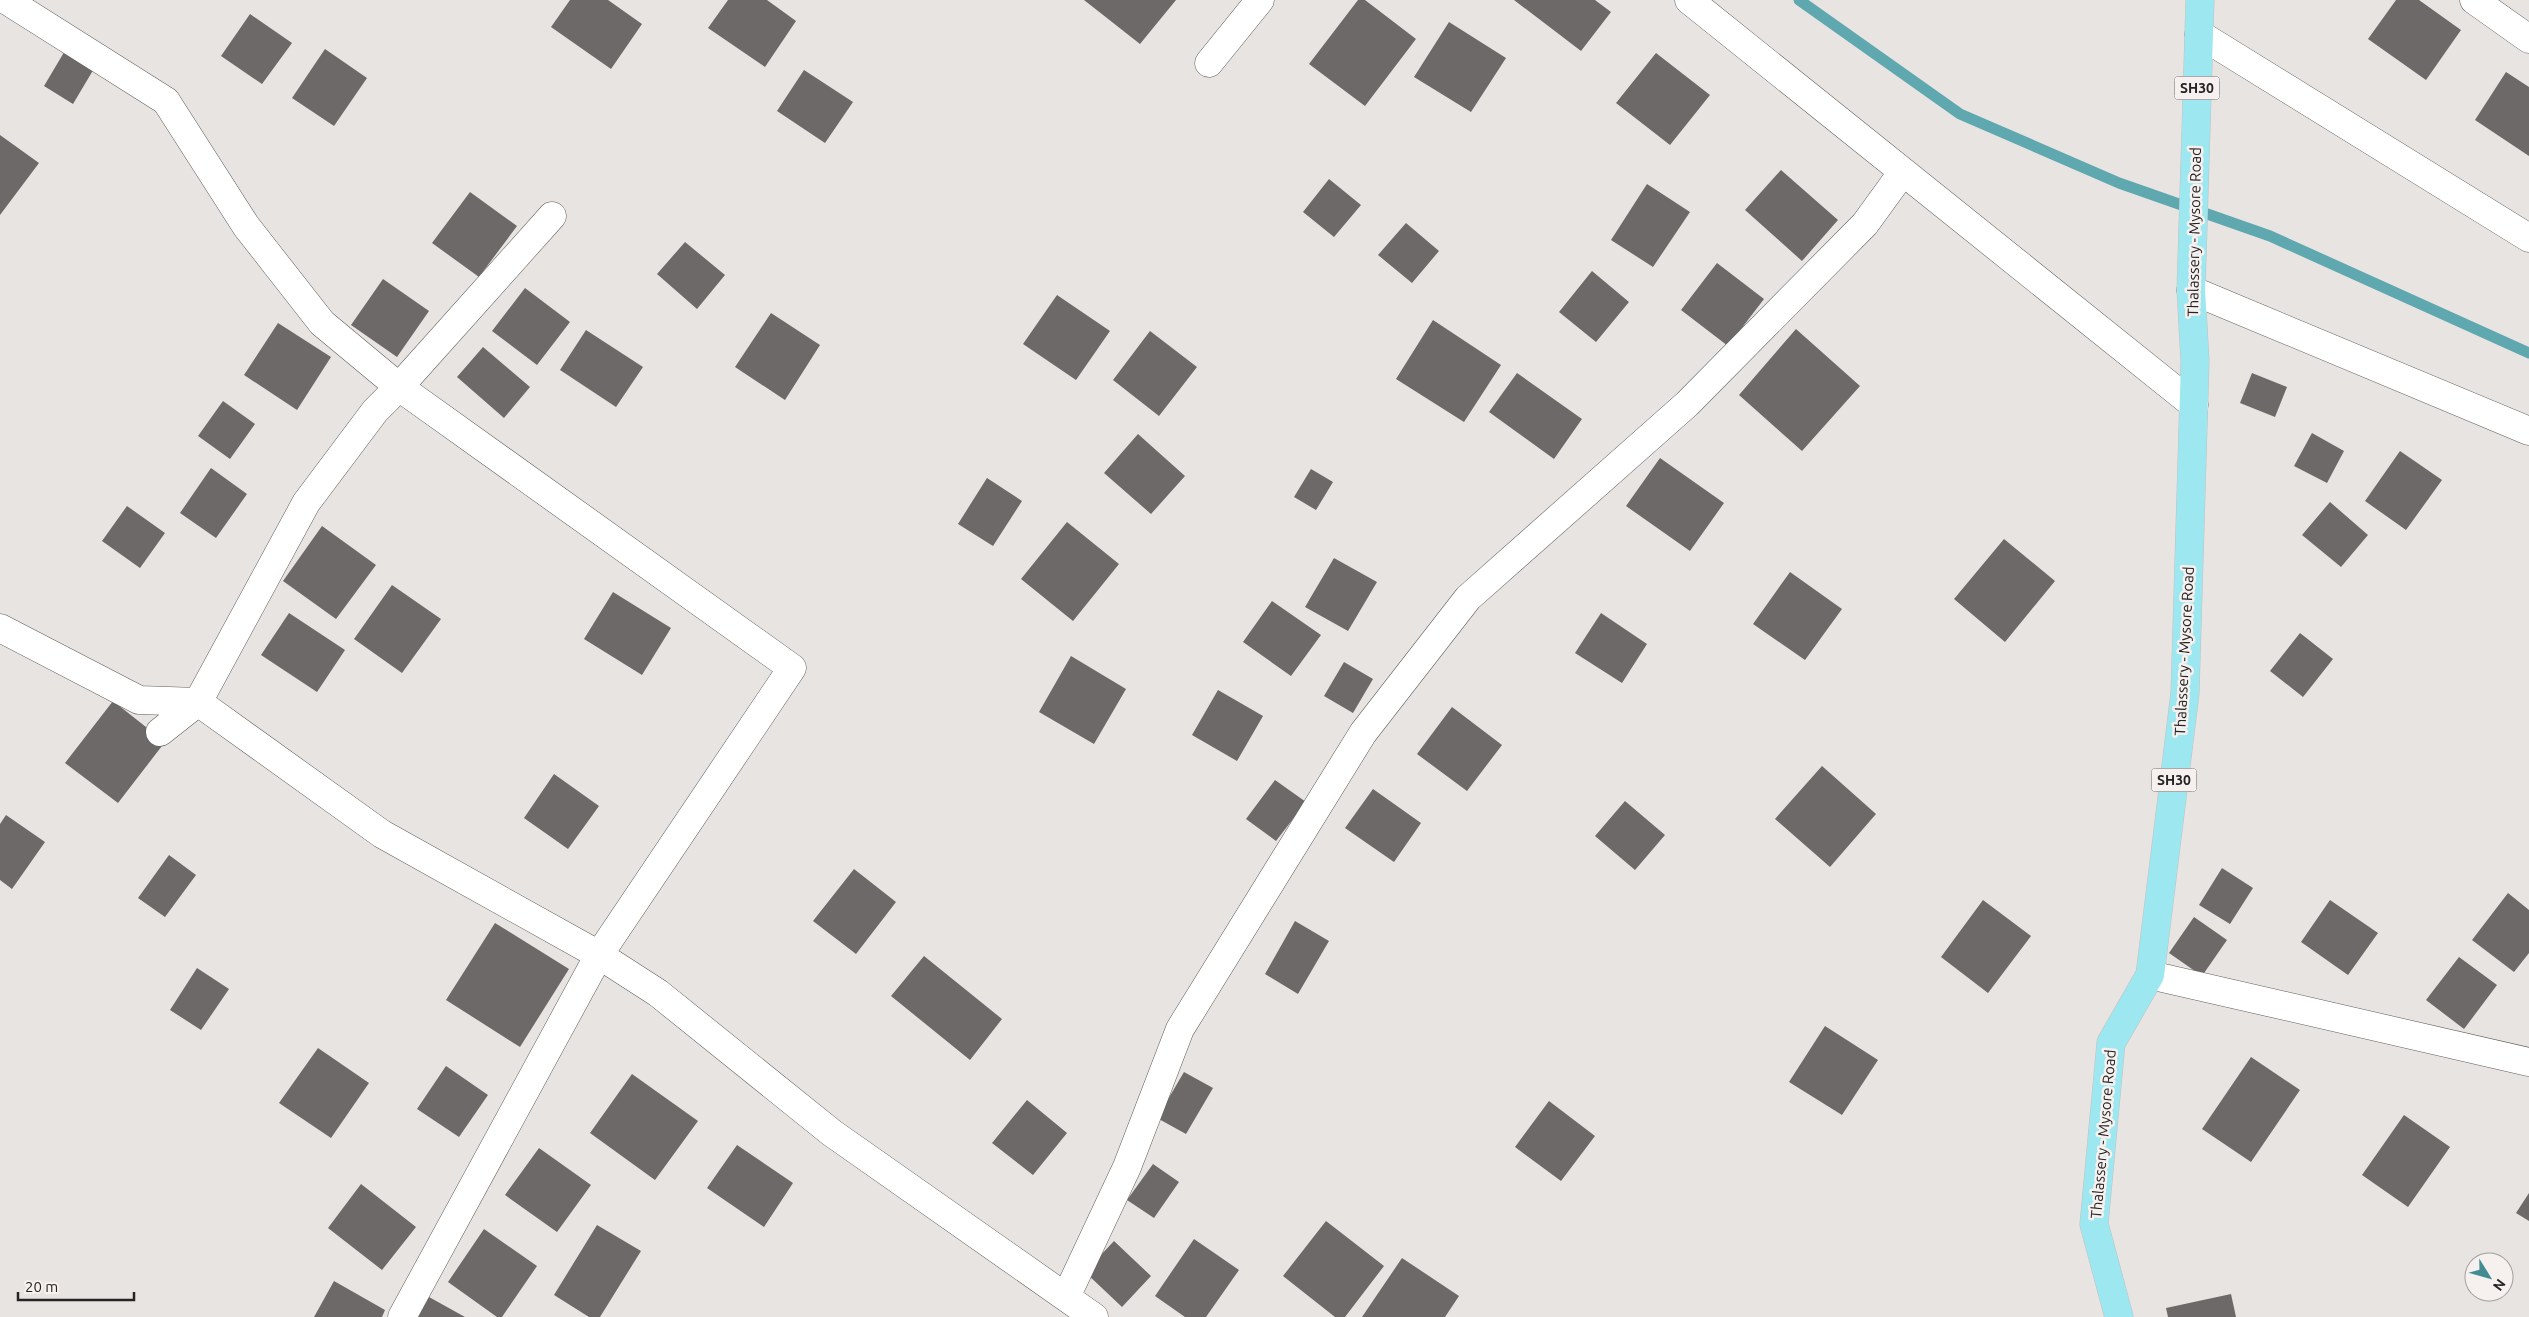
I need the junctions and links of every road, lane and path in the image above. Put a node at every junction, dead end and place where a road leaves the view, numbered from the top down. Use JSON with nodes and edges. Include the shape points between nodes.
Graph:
{"nodes":[{"id":1,"x":6,"y":0,"type":"edge"},
{"id":2,"x":1260,"y":0,"type":"edge"},
{"id":3,"x":1689,"y":0,"type":"edge"},
{"id":4,"x":2200,"y":0,"type":"edge"},
{"id":5,"x":2474,"y":0,"type":"edge"},
{"id":6,"x":2199,"y":34,"type":"junction"},
{"id":7,"x":2529,"y":39,"type":"edge"},
{"id":8,"x":1208,"y":63,"type":"dead end"},
{"id":9,"x":1902,"y":173,"type":"junction"},
{"id":10,"x":552,"y":216,"type":"dead end"},
{"id":11,"x":2529,"y":238,"type":"edge"},
{"id":12,"x":2191,"y":290,"type":"junction"},
{"id":13,"x":399,"y":387,"type":"junction"},
{"id":14,"x":2194,"y":406,"type":"junction"},
{"id":15,"x":2529,"y":431,"type":"edge"},
{"id":16,"x":0,"y":628,"type":"edge"},
{"id":17,"x":198,"y":702,"type":"junction"},
{"id":18,"x":160,"y":732,"type":"dead end"},
{"id":19,"x":600,"y":955,"type":"junction"},
{"id":20,"x":2150,"y":975,"type":"junction"},
{"id":21,"x":2529,"y":1062,"type":"edge"},
{"id":22,"x":1066,"y":1297,"type":"junction"},
{"id":23,"x":402,"y":1317,"type":"edge"},
{"id":24,"x":1094,"y":1317,"type":"edge"},
{"id":25,"x":2119,"y":1317,"type":"edge"}],
"edges":[{"from":1,"to":13,"type":"street","via":[[166,101],[246,226],[322,323]]},
{"from":2,"to":8,"type":"street"},
{"from":3,"to":9,"type":"street"},
{"from":4,"to":6,"type":"main road","name":"Thalassery - Mysore Road","number":"SH30"},
{"from":5,"to":7,"type":"street"},
{"from":6,"to":11,"type":"street"},
{"from":6,"to":12,"type":"main road","name":"Thalassery - Mysore Road","number":"SH30"},
{"from":9,"to":14,"type":"street"},
{"from":9,"to":22,"type":"street","via":[[1865,224],[1687,404],[1468,598],[1363,733],[1180,1029],[1127,1167]]},
{"from":10,"to":13,"type":"street"},
{"from":12,"to":14,"type":"main road","name":"Thalassery - Mysore Road","number":"SH30"},
{"from":12,"to":15,"type":"street"},
{"from":13,"to":17,"type":"street","via":[[375,411],[306,503]]},
{"from":13,"to":19,"type":"street","via":[[792,668]]},
{"from":14,"to":20,"type":"main road","name":"Thalassery - Mysore Road","number":"SH30","via":[[2185,693]]},
{"from":16,"to":17,"type":"street","via":[[139,700]]},
{"from":17,"to":18,"type":"street"},
{"from":17,"to":19,"type":"street","via":[[382,834]]},
{"from":19,"to":22,"type":"street","via":[[658,993],[832,1133]]},
{"from":19,"to":23,"type":"street"},
{"from":20,"to":21,"type":"street"},
{"from":20,"to":25,"type":"main road","name":"Thalassery - Mysore Road","number":"SH30","via":[[2111,1043],[2094,1224]]},
{"from":22,"to":24,"type":"street"}]}
